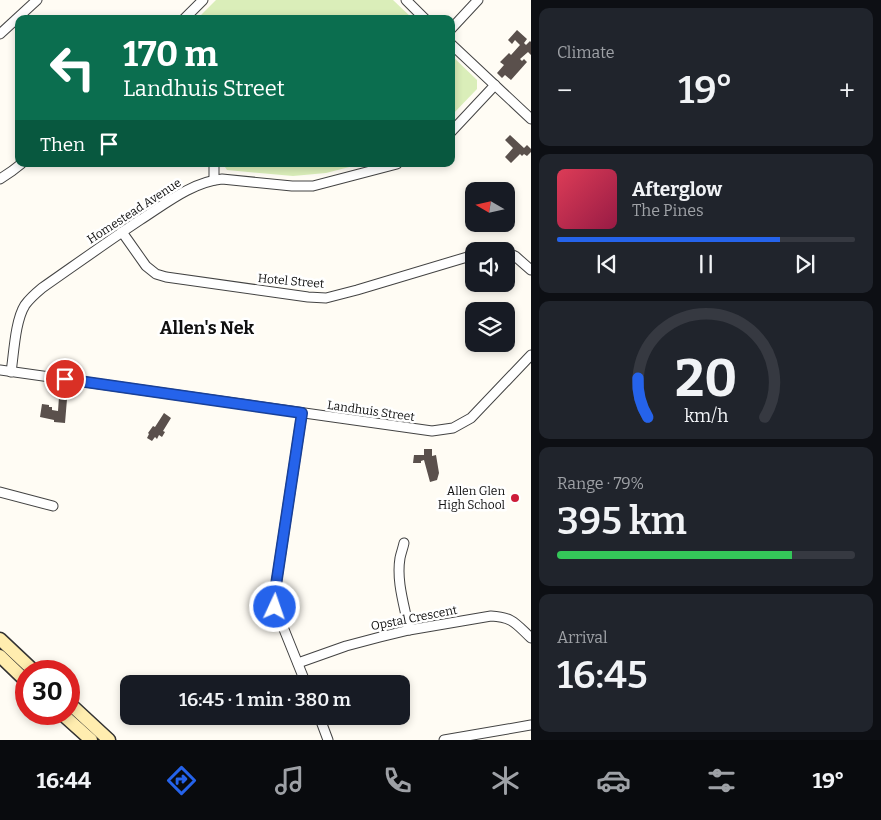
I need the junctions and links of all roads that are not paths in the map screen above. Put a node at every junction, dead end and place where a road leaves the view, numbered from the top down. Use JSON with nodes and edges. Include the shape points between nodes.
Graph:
{"nodes":[{"id":1,"x":37,"y":0,"type":"edge"},
{"id":2,"x":204,"y":0,"type":"edge"},
{"id":3,"x":406,"y":0,"type":"edge"},
{"id":4,"x":478,"y":0,"type":"edge"},
{"id":5,"x":21,"y":15,"type":"edge"},
{"id":6,"x":188,"y":15,"type":"edge"},
{"id":7,"x":421,"y":15,"type":"edge"},
{"id":8,"x":15,"y":20,"type":"edge"},
{"id":9,"x":455,"y":25,"type":"edge"},
{"id":10,"x":0,"y":34,"type":"edge"},
{"id":11,"x":455,"y":48,"type":"edge"},
{"id":12,"x":495,"y":85,"type":"junction"},
{"id":13,"x":531,"y":119,"type":"edge"},
{"id":14,"x":455,"y":128,"type":"edge"},
{"id":15,"x":17,"y":167,"type":"edge"},
{"id":16,"x":214,"y":167,"type":"edge"},
{"id":17,"x":386,"y":167,"type":"edge"},
{"id":18,"x":0,"y":179,"type":"edge"},
{"id":19,"x":214,"y":180,"type":"junction"},
{"id":20,"x":122,"y":232,"type":"junction"},
{"id":21,"x":515,"y":256,"type":"edge"},
{"id":22,"x":465,"y":258,"type":"edge"},
{"id":23,"x":531,"y":270,"type":"edge"},
{"id":24,"x":531,"y":355,"type":"edge"},
{"id":25,"x":0,"y":370,"type":"edge"},
{"id":26,"x":11,"y":372,"type":"junction"},
{"id":27,"x":302,"y":413,"type":"junction"},
{"id":28,"x":0,"y":492,"type":"edge"},
{"id":29,"x":53,"y":506,"type":"dead end"},
{"id":30,"x":404,"y":543,"type":"dead end"},
{"id":31,"x":409,"y":630,"type":"junction"},
{"id":32,"x":531,"y":638,"type":"edge"},
{"id":33,"x":0,"y":639,"type":"edge"},
{"id":34,"x":0,"y":656,"type":"edge"},
{"id":35,"x":22,"y":660,"type":"edge"},
{"id":36,"x":298,"y":664,"type":"junction"},
{"id":37,"x":15,"y":670,"type":"edge"},
{"id":38,"x":302,"y":675,"type":"edge"},
{"id":39,"x":80,"y":713,"type":"edge"},
{"id":40,"x":74,"y":725,"type":"edge"},
{"id":41,"x":322,"y":725,"type":"edge"},
{"id":42,"x":531,"y":725,"type":"edge"},
{"id":43,"x":91,"y":740,"type":"edge"},
{"id":44,"x":109,"y":740,"type":"edge"},
{"id":45,"x":328,"y":740,"type":"edge"},
{"id":46,"x":444,"y":740,"type":"edge"}],
"edges":[{"from":1,"to":5,"type":"street"},
{"from":2,"to":6,"type":"street"},
{"from":3,"to":7,"type":"street"},
{"from":4,"to":9,"type":"street"},
{"from":8,"to":10,"type":"street"},
{"from":11,"to":12,"type":"street"},
{"from":12,"to":13,"type":"street"},
{"from":12,"to":14,"type":"street"},
{"from":15,"to":18,"type":"street"},
{"from":16,"to":19,"type":"street"},
{"from":17,"to":19,"type":"street","name":"Homestead Avenue","via":[[313,186]]},
{"from":19,"to":20,"type":"street","name":"Homestead Avenue","via":[[182,194]]},
{"from":20,"to":22,"type":"street","name":"Hotel Street","via":[[146,266],[156,274],[308,297],[326,298]]},
{"from":20,"to":26,"type":"street","name":"Homestead Avenue","via":[[32,296],[20,318]]},
{"from":21,"to":23,"type":"street"},
{"from":24,"to":27,"type":"street","name":"Landhuis Street","via":[[471,418],[448,430],[415,430]]},
{"from":25,"to":26,"type":"street","name":"Landhuis Street"},
{"from":26,"to":27,"type":"street","name":"Landhuis Street"},
{"from":27,"to":36,"type":"street","via":[[275,596],[275,607]]},
{"from":28,"to":29,"type":"street"},
{"from":30,"to":31,"type":"street","via":[[399,569]]},
{"from":31,"to":32,"type":"street","name":"Opstal Crescent","via":[[503,616]]},
{"from":31,"to":36,"type":"street","name":"Opstal Crescent","via":[[346,646]]},
{"from":33,"to":35,"type":"main road"},
{"from":34,"to":37,"type":"main road"},
{"from":36,"to":38,"type":"street"},
{"from":39,"to":44,"type":"main road"},
{"from":40,"to":43,"type":"main road"},
{"from":41,"to":45,"type":"street"},
{"from":42,"to":46,"type":"street"}]}
